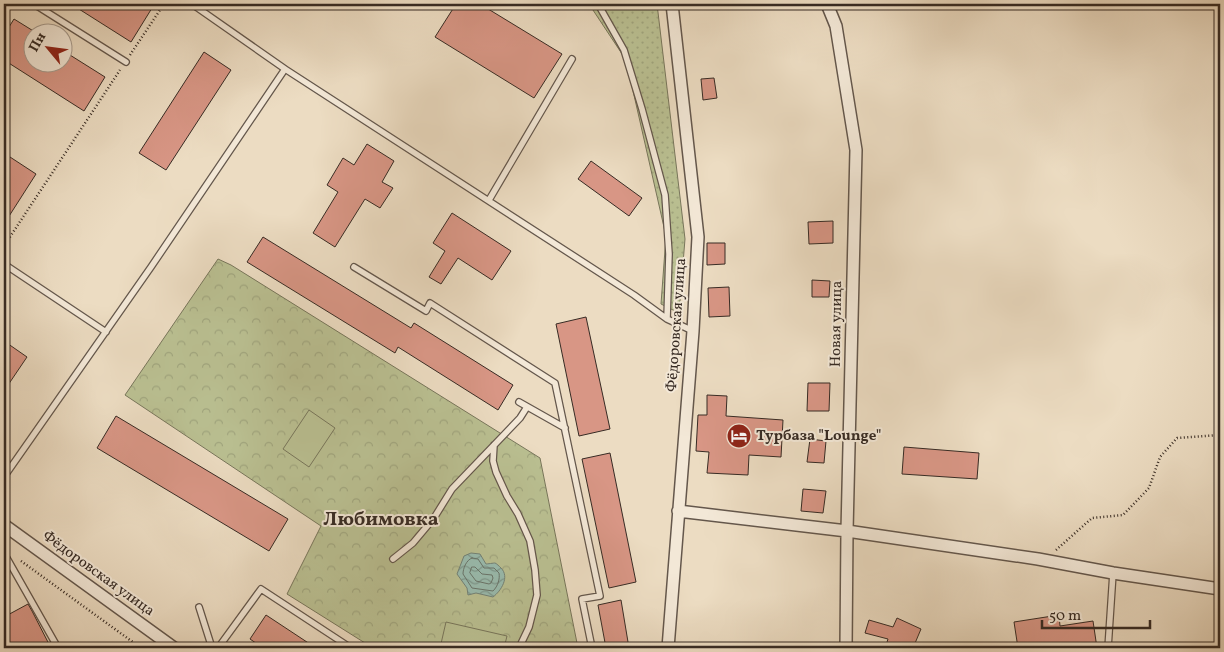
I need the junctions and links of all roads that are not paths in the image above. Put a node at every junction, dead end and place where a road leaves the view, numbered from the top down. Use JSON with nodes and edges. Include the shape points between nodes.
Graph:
{"nodes":[{"id":1,"x":34,"y":4,"type":"edge"},
{"id":2,"x":192,"y":4,"type":"edge"},
{"id":3,"x":598,"y":4,"type":"edge"},
{"id":4,"x":672,"y":4,"type":"edge"},
{"id":5,"x":826,"y":4,"type":"edge"},
{"id":6,"x":572,"y":58,"type":"dead end"},
{"id":7,"x":126,"y":62,"type":"road end"},
{"id":8,"x":285,"y":69,"type":"junction"},
{"id":9,"x":488,"y":200,"type":"junction"},
{"id":10,"x":4,"y":264,"type":"edge"},
{"id":11,"x":354,"y":267,"type":"dead end"},
{"id":12,"x":667,"y":319,"type":"junction"},
{"id":13,"x":106,"y":332,"type":"junction"},
{"id":14,"x":693,"y":332,"type":"junction"},
{"id":15,"x":519,"y":402,"type":"dead end"},
{"id":16,"x":527,"y":406,"type":"junction"},
{"id":17,"x":565,"y":428,"type":"junction"},
{"id":18,"x":494,"y":445,"type":"junction"},
{"id":19,"x":4,"y":477,"type":"edge"},
{"id":20,"x":678,"y":511,"type":"junction"},
{"id":21,"x":4,"y":525,"type":"edge"},
{"id":22,"x":847,"y":531,"type":"junction"},
{"id":23,"x":4,"y":553,"type":"edge"},
{"id":24,"x":393,"y":559,"type":"dead end"},
{"id":25,"x":1113,"y":573,"type":"junction"},
{"id":26,"x":1220,"y":589,"type":"edge"},
{"id":27,"x":198,"y":607,"type":"dead end"},
{"id":28,"x":58,"y":648,"type":"edge"},
{"id":29,"x":174,"y":648,"type":"edge"},
{"id":30,"x":212,"y":648,"type":"edge"},
{"id":31,"x":218,"y":648,"type":"edge"},
{"id":32,"x":350,"y":648,"type":"edge"},
{"id":33,"x":518,"y":648,"type":"edge"},
{"id":34,"x":592,"y":648,"type":"edge"},
{"id":35,"x":668,"y":648,"type":"edge"},
{"id":36,"x":846,"y":648,"type":"edge"},
{"id":37,"x":1108,"y":648,"type":"edge"}],
"edges":[{"from":1,"to":7,"type":"lane"},
{"from":2,"to":8,"type":"lane"},
{"from":3,"to":12,"type":"lane","via":[[624,50],[665,195],[669,254]]},
{"from":4,"to":14,"type":"street","name":"Фёдоровская улица","via":[[698,237]]},
{"from":5,"to":22,"type":"street","name":"Новая улица","via":[[836,26],[856,150]]},
{"from":6,"to":9,"type":"lane"},
{"from":8,"to":9,"type":"lane"},
{"from":8,"to":13,"type":"lane"},
{"from":9,"to":12,"type":"lane"},
{"from":10,"to":13,"type":"lane"},
{"from":11,"to":17,"type":"lane","via":[[426,310],[430,303],[556,383]]},
{"from":12,"to":14,"type":"lane"},
{"from":13,"to":19,"type":"lane"},
{"from":14,"to":20,"type":"street","name":"Фёдоровская улица"},
{"from":15,"to":16,"type":"lane"},
{"from":16,"to":17,"type":"lane"},
{"from":16,"to":18,"type":"lane"},
{"from":17,"to":34,"type":"lane","via":[[600,596],[582,599]]},
{"from":18,"to":24,"type":"lane","via":[[452,489],[413,543]]},
{"from":18,"to":33,"type":"lane","via":[[496,472],[530,541],[535,570],[537,595],[529,627]]},
{"from":20,"to":22,"type":"street"},
{"from":20,"to":35,"type":"street","name":"Фёдоровская улица"},
{"from":21,"to":29,"type":"street","name":"Фёдоровская улица"},
{"from":22,"to":25,"type":"street"},
{"from":22,"to":36,"type":"street","name":"Новая улица"},
{"from":23,"to":28,"type":"lane"},
{"from":25,"to":26,"type":"street"},
{"from":25,"to":37,"type":"lane"},
{"from":27,"to":30,"type":"lane"},
{"from":31,"to":32,"type":"lane","via":[[262,589]]}]}
